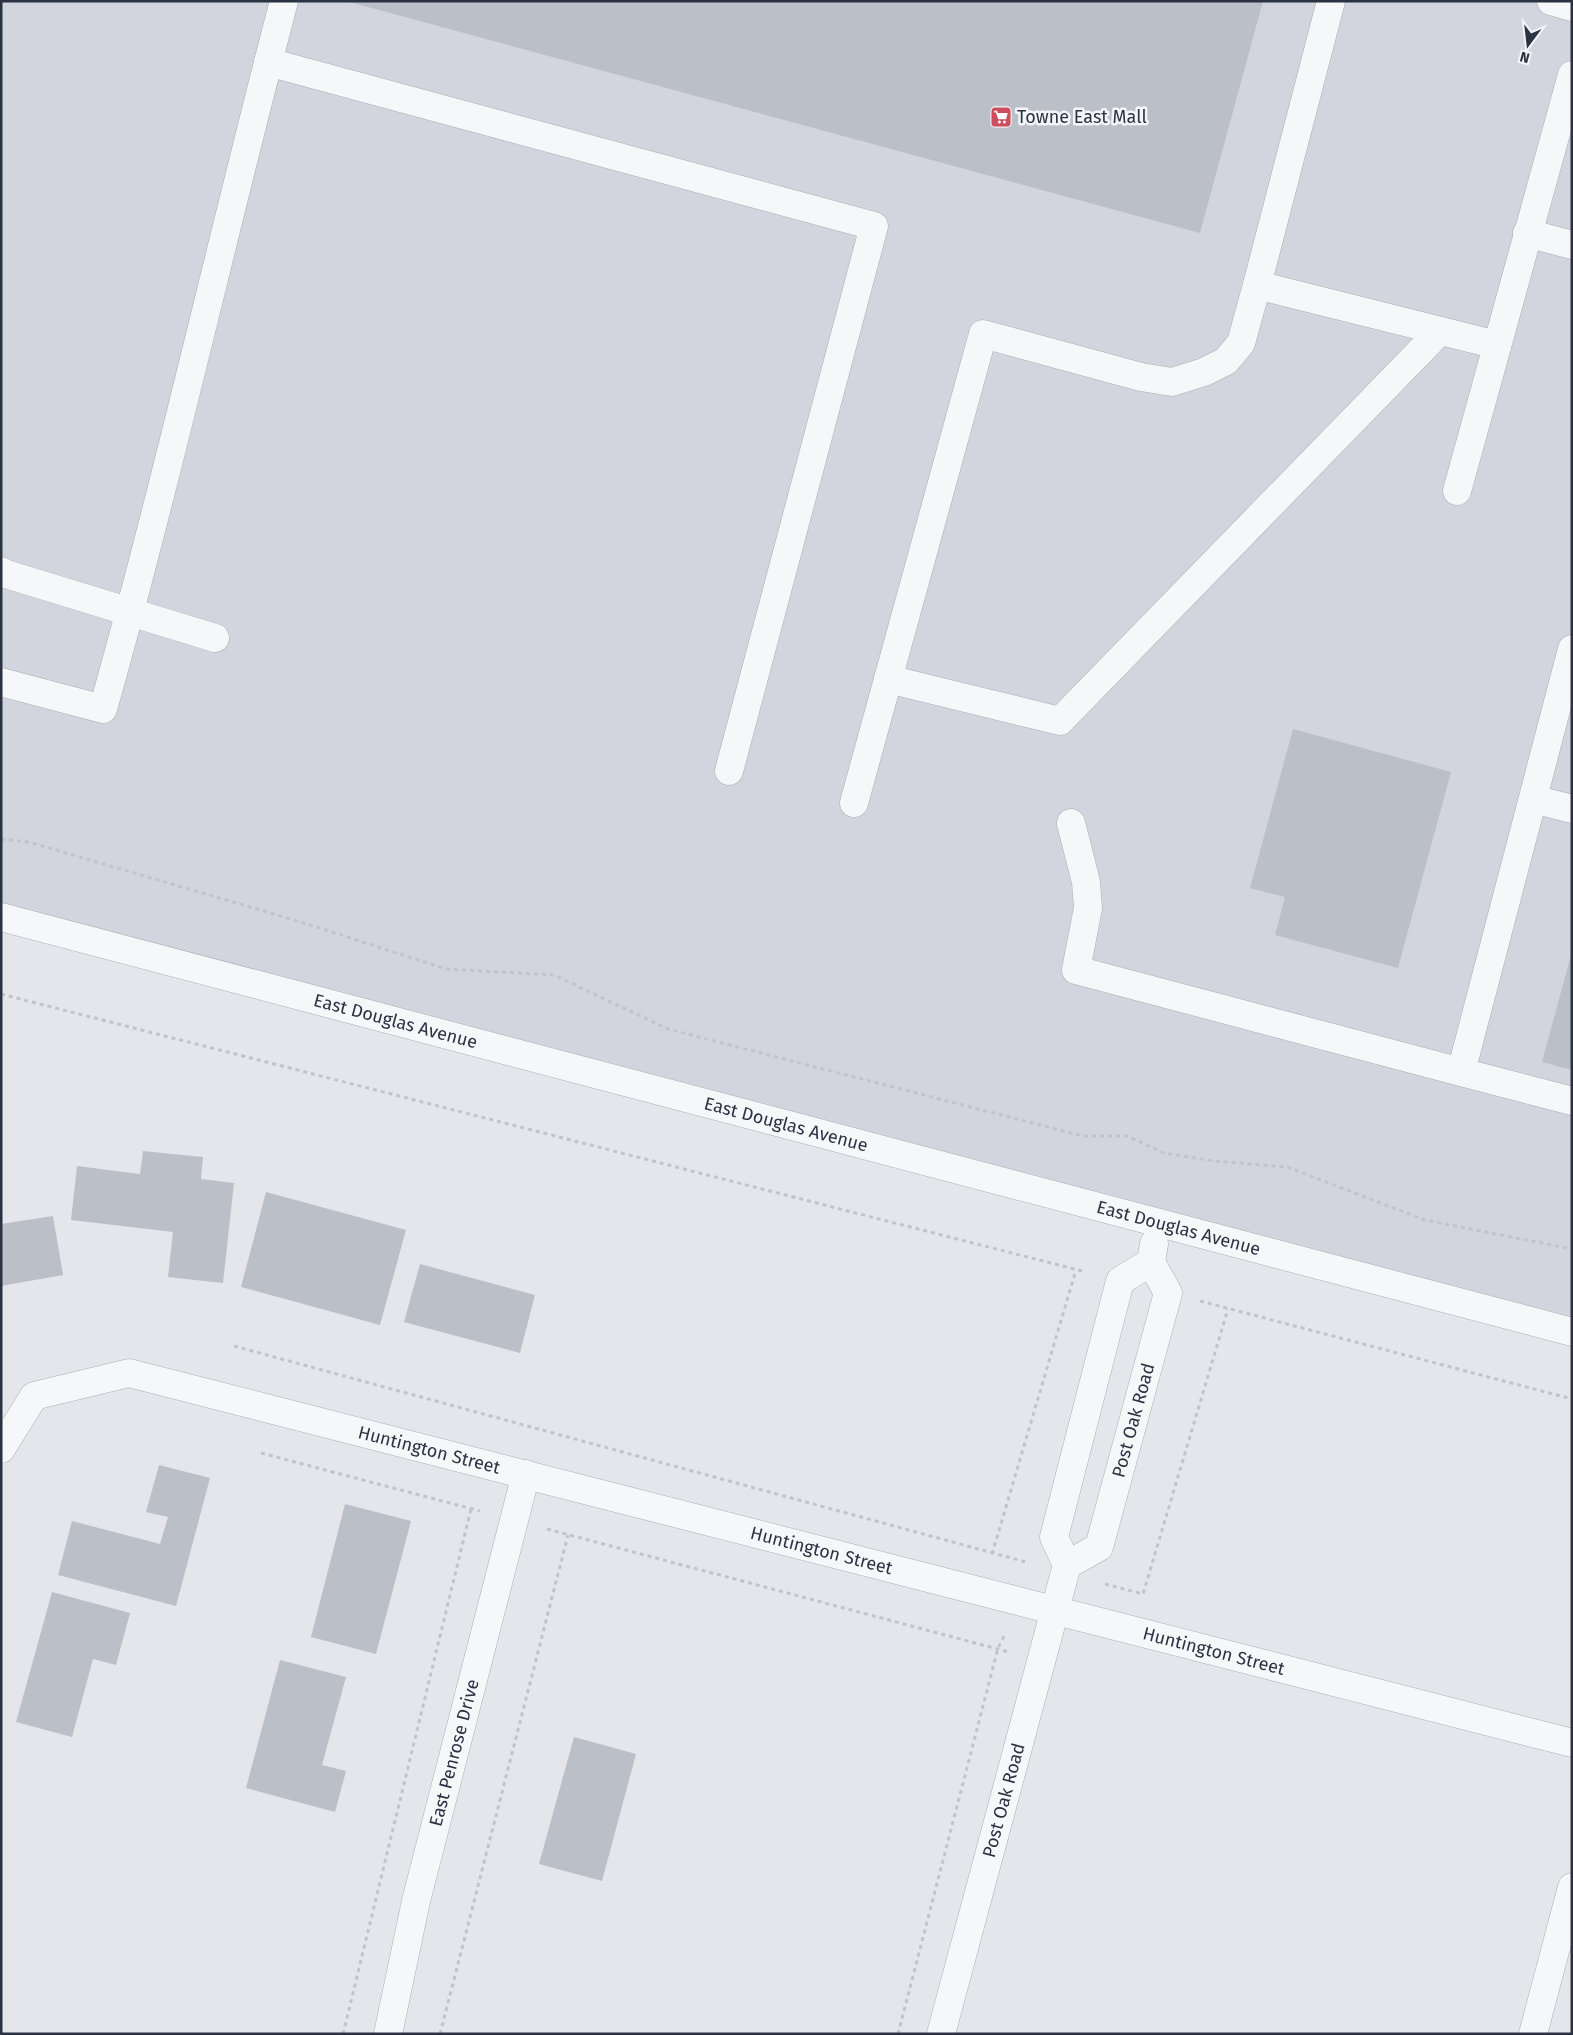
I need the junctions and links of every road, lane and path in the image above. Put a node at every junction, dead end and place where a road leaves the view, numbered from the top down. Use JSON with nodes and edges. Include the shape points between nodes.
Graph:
{"nodes":[{"id":1,"x":284,"y":1,"type":"edge"},
{"id":2,"x":1331,"y":1,"type":"edge"},
{"id":3,"x":1551,"y":1,"type":"edge"},
{"id":4,"x":1572,"y":6,"type":"edge"},
{"id":5,"x":268,"y":62,"type":"junction"},
{"id":6,"x":1572,"y":75,"type":"edge"},
{"id":7,"x":1528,"y":233,"type":"junction"},
{"id":8,"x":1572,"y":245,"type":"edge"},
{"id":9,"x":1257,"y":285,"type":"junction"},
{"id":10,"x":1440,"y":331,"type":"junction"},
{"id":11,"x":1497,"y":345,"type":"junction"},
{"id":12,"x":1457,"y":491,"type":"dead end"},
{"id":13,"x":1,"y":571,"type":"edge"},
{"id":14,"x":130,"y":612,"type":"junction"},
{"id":15,"x":215,"y":638,"type":"dead end"},
{"id":16,"x":1572,"y":649,"type":"edge"},
{"id":17,"x":888,"y":679,"type":"junction"},
{"id":18,"x":1,"y":682,"type":"edge"},
{"id":19,"x":729,"y":771,"type":"dead end"},
{"id":20,"x":1533,"y":799,"type":"junction"},
{"id":21,"x":854,"y":803,"type":"dead end"},
{"id":22,"x":1572,"y":809,"type":"edge"},
{"id":23,"x":1071,"y":823,"type":"dead end"},
{"id":24,"x":1,"y":838,"type":"edge"},
{"id":25,"x":3,"y":922,"type":"edge"},
{"id":26,"x":1,"y":994,"type":"edge"},
{"id":27,"x":1461,"y":1072,"type":"junction"},
{"id":28,"x":1572,"y":1101,"type":"edge"},
{"id":29,"x":1159,"y":1222,"type":"junction"},
{"id":30,"x":1572,"y":1249,"type":"edge"},
{"id":31,"x":1150,"y":1262,"type":"junction"},
{"id":32,"x":1076,"y":1270,"type":"junction"},
{"id":33,"x":1120,"y":1281,"type":"junction"},
{"id":34,"x":1168,"y":1293,"type":"junction"},
{"id":35,"x":1228,"y":1309,"type":"junction"},
{"id":36,"x":1572,"y":1332,"type":"edge"},
{"id":37,"x":234,"y":1346,"type":"dead end"},
{"id":38,"x":1572,"y":1399,"type":"edge"},
{"id":39,"x":1,"y":1449,"type":"edge"},
{"id":40,"x":261,"y":1453,"type":"dead end"},
{"id":41,"x":526,"y":1474,"type":"junction"},
{"id":42,"x":471,"y":1509,"type":"junction"},
{"id":43,"x":514,"y":1520,"type":"junction"},
{"id":44,"x":568,"y":1535,"type":"junction"},
{"id":45,"x":992,"y":1553,"type":"junction"},
{"id":46,"x":1066,"y":1569,"type":"junction"},
{"id":47,"x":1000,"y":1595,"type":"junction"},
{"id":48,"x":1057,"y":1610,"type":"junction"},
{"id":49,"x":998,"y":1648,"type":"junction"},
{"id":50,"x":1012,"y":1652,"type":"dead end"},
{"id":51,"x":1572,"y":1743,"type":"edge"},
{"id":52,"x":1572,"y":1887,"type":"edge"},
{"id":53,"x":343,"y":2034,"type":"edge"},
{"id":54,"x":388,"y":2034,"type":"edge"},
{"id":55,"x":440,"y":2034,"type":"edge"},
{"id":56,"x":898,"y":2034,"type":"edge"},
{"id":57,"x":941,"y":2034,"type":"edge"},
{"id":58,"x":1533,"y":2034,"type":"edge"}],
"edges":[{"from":1,"to":5,"type":"street"},
{"from":2,"to":9,"type":"street"},
{"from":3,"to":4,"type":"street"},
{"from":5,"to":14,"type":"street"},
{"from":5,"to":19,"type":"street","via":[[874,226]]},
{"from":6,"to":7,"type":"street"},
{"from":7,"to":8,"type":"street"},
{"from":7,"to":11,"type":"street"},
{"from":9,"to":10,"type":"street"},
{"from":9,"to":17,"type":"street","via":[[1241,343],[1226,360],[1204,372],[1172,382],[1141,377],[983,334]]},
{"from":10,"to":11,"type":"street"},
{"from":10,"to":17,"type":"street","via":[[1060,721]]},
{"from":11,"to":12,"type":"street"},
{"from":13,"to":14,"type":"street"},
{"from":14,"to":15,"type":"street"},
{"from":14,"to":18,"type":"street","via":[[103,709]]},
{"from":16,"to":20,"type":"street"},
{"from":17,"to":21,"type":"street"},
{"from":20,"to":22,"type":"street"},
{"from":20,"to":27,"type":"street"},
{"from":23,"to":27,"type":"street","via":[[1086,882],[1088,908],[1076,970]]},
{"from":24,"to":30,"type":"path","via":[[39,844],[446,969],[554,975],[668,1028],[1083,1136],[1127,1136],[1164,1153],[1287,1167],[1425,1220]]},
{"from":25,"to":29,"type":"street","name":"East Douglas Avenue","via":[[180,965]]},
{"from":26,"to":32,"type":"path"},
{"from":27,"to":28,"type":"street"},
{"from":29,"to":31,"type":"street"},
{"from":29,"to":36,"type":"street","name":"East Douglas Avenue"},
{"from":31,"to":33,"type":"street"},
{"from":31,"to":34,"type":"street"},
{"from":32,"to":33,"type":"path"},
{"from":32,"to":45,"type":"path"},
{"from":33,"to":46,"type":"street","via":[[1054,1537]]},
{"from":34,"to":35,"type":"path"},
{"from":34,"to":46,"type":"street","name":"Post Oak Road","via":[[1099,1547]]},
{"from":35,"to":38,"type":"path"},
{"from":35,"to":46,"type":"path","via":[[1143,1594]]},
{"from":37,"to":45,"type":"path"},
{"from":39,"to":41,"type":"street","name":"Huntington Street","via":[[34,1396],[129,1373]]},
{"from":40,"to":42,"type":"path"},
{"from":41,"to":43,"type":"street","name":"East Penrose Drive"},
{"from":41,"to":47,"type":"street","name":"Huntington Street"},
{"from":42,"to":43,"type":"path"},
{"from":42,"to":53,"type":"path"},
{"from":43,"to":44,"type":"path"},
{"from":43,"to":54,"type":"street","name":"East Penrose Drive","via":[[416,1901]]},
{"from":44,"to":49,"type":"path"},
{"from":44,"to":55,"type":"path"},
{"from":45,"to":46,"type":"path"},
{"from":45,"to":47,"type":"path"},
{"from":46,"to":48,"type":"street","name":"Post Oak Road"},
{"from":47,"to":48,"type":"street","name":"Huntington Street"},
{"from":47,"to":49,"type":"path","via":[[1006,1632]]},
{"from":48,"to":51,"type":"street","name":"Huntington Street"},
{"from":48,"to":57,"type":"street","name":"Post Oak Road"},
{"from":49,"to":50,"type":"path"},
{"from":49,"to":56,"type":"path"},
{"from":52,"to":58,"type":"street"}]}
